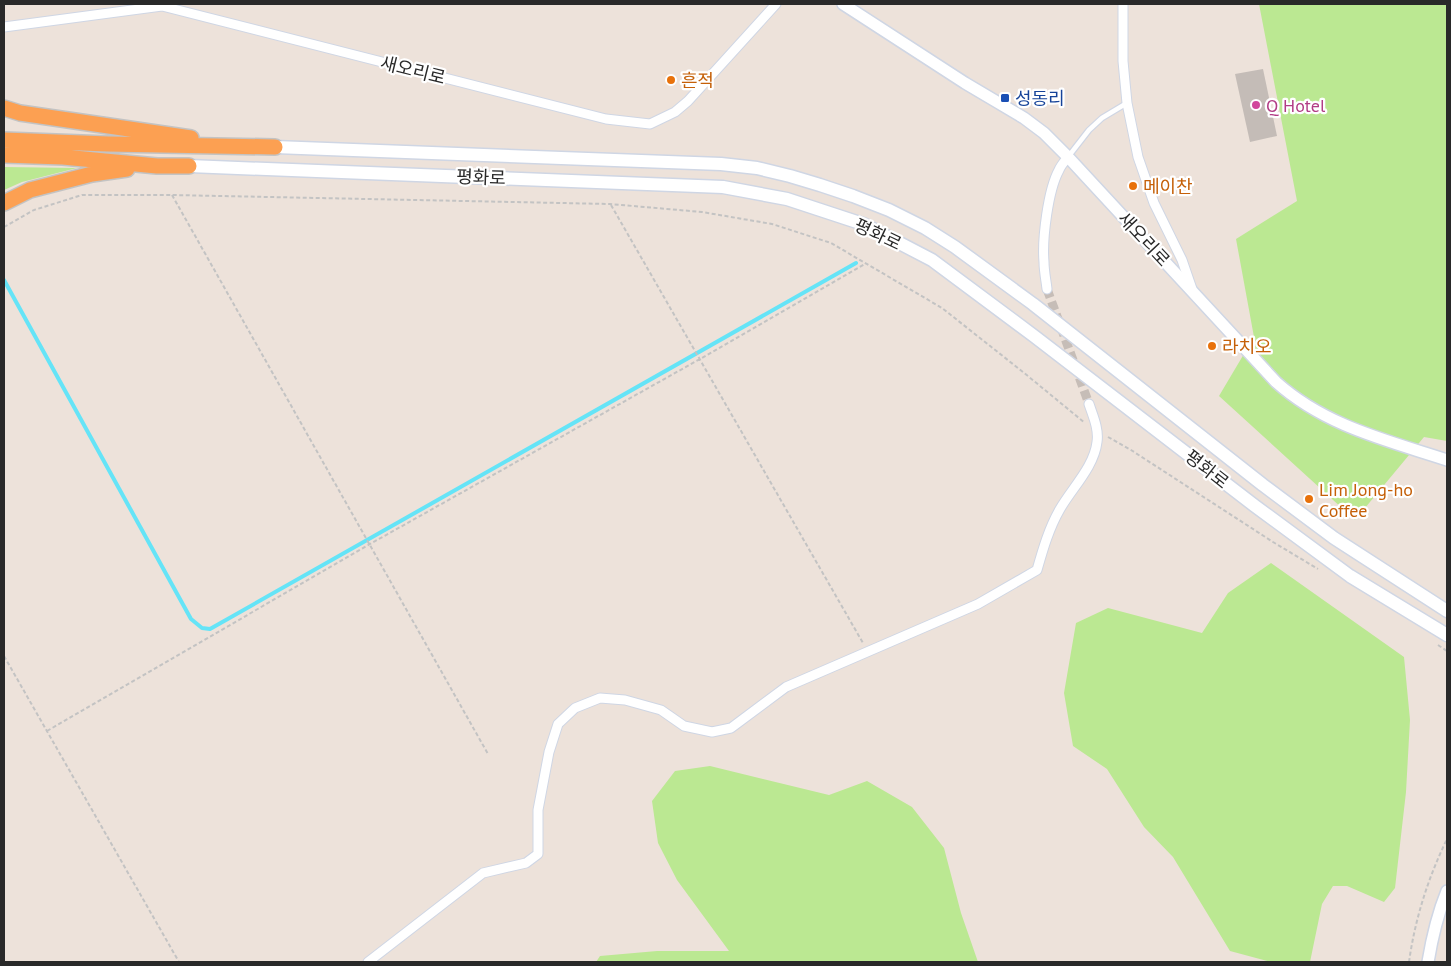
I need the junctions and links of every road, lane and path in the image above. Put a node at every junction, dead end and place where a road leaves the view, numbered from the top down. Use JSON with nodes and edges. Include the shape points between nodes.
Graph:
{"nodes":[{"id":1,"x":776,"y":4,"type":"edge"},
{"id":2,"x":843,"y":4,"type":"edge"},
{"id":3,"x":1122,"y":4,"type":"edge"},
{"id":4,"x":4,"y":27,"type":"edge"},
{"id":5,"x":1127,"y":103,"type":"junction"},
{"id":6,"x":4,"y":108,"type":"edge"},
{"id":7,"x":4,"y":140,"type":"edge"},
{"id":8,"x":250,"y":147,"type":"junction"},
{"id":9,"x":275,"y":148,"type":"joint"},
{"id":10,"x":4,"y":155,"type":"edge"},
{"id":11,"x":1068,"y":157,"type":"junction"},
{"id":12,"x":157,"y":166,"type":"junction"},
{"id":13,"x":189,"y":166,"type":"joint"},
{"id":14,"x":172,"y":195,"type":"junction"},
{"id":15,"x":4,"y":203,"type":"edge"},
{"id":16,"x":610,"y":204,"type":"junction"},
{"id":17,"x":4,"y":227,"type":"edge"},
{"id":18,"x":866,"y":263,"type":"junction"},
{"id":19,"x":1048,"y":289,"type":"tunnel mouth"},
{"id":20,"x":1192,"y":291,"type":"junction"},
{"id":21,"x":700,"y":359,"type":"junction"},
{"id":22,"x":1089,"y":404,"type":"tunnel mouth"},
{"id":23,"x":1097,"y":432,"type":"junction"},
{"id":24,"x":1447,"y":460,"type":"edge"},
{"id":25,"x":1235,"y":518,"type":"dead end"},
{"id":26,"x":369,"y":543,"type":"junction"},
{"id":27,"x":1447,"y":610,"type":"edge"},
{"id":28,"x":1447,"y":635,"type":"edge"},
{"id":29,"x":868,"y":652,"type":"junction"},
{"id":30,"x":4,"y":656,"type":"edge"},
{"id":31,"x":47,"y":731,"type":"junction"},
{"id":32,"x":488,"y":754,"type":"dead end"},
{"id":33,"x":1447,"y":839,"type":"edge"},
{"id":34,"x":1447,"y":891,"type":"edge"},
{"id":35,"x":180,"y":962,"type":"edge"},
{"id":36,"x":368,"y":962,"type":"edge"},
{"id":37,"x":1409,"y":962,"type":"edge"},
{"id":38,"x":1428,"y":962,"type":"edge"}],
"edges":[{"from":1,"to":4,"type":"street","name":"새오리로","via":[[688,101],[675,112],[650,124],[606,118],[162,6]]},
{"from":2,"to":11,"type":"street","name":"새오리로","via":[[1024,118]]},
{"from":3,"to":5,"type":"street"},
{"from":5,"to":11,"type":"lane","via":[[1102,118]]},
{"from":5,"to":20,"type":"street","via":[[1138,157]]},
{"from":6,"to":8,"type":"highway"},
{"from":7,"to":8,"type":"highway"},
{"from":8,"to":9,"type":"highway"},
{"from":9,"to":27,"type":"main road","name":"평화로","via":[[721,164],[790,176],[889,210],[955,247],[1334,538]]},
{"from":10,"to":12,"type":"highway"},
{"from":11,"to":19,"type":"street","via":[[1059,170],[1049,201],[1044,260]]},
{"from":11,"to":20,"type":"street","name":"새오리로"},
{"from":12,"to":13,"type":"highway"},
{"from":12,"to":15,"type":"highway","via":[[92,174],[30,190]]},
{"from":13,"to":28,"type":"main road","name":"평화로","via":[[723,187],[787,199],[863,224],[932,260],[1254,506],[1342,570]]},
{"from":14,"to":16,"type":"path"},
{"from":14,"to":17,"type":"path","via":[[82,195],[34,210]]},
{"from":14,"to":26,"type":"path"},
{"from":16,"to":18,"type":"path","via":[[702,212],[772,224],[831,243]]},
{"from":16,"to":21,"type":"path"},
{"from":18,"to":21,"type":"path"},
{"from":18,"to":23,"type":"path","via":[[942,308]]},
{"from":20,"to":24,"type":"street","name":"새오리로","via":[[1288,393],[1328,418],[1356,430]]},
{"from":21,"to":26,"type":"path"},
{"from":21,"to":29,"type":"path"},
{"from":22,"to":23,"type":"street"},
{"from":23,"to":25,"type":"path","via":[[1131,450]]},
{"from":23,"to":29,"type":"street","via":[[1090,464],[1047,535],[1037,570],[978,604]]},
{"from":26,"to":31,"type":"path"},
{"from":26,"to":32,"type":"path"},
{"from":29,"to":36,"type":"street","via":[[786,687],[731,728],[712,732],[684,726],[661,710],[626,700],[600,698],[575,708],[558,724],[549,752],[538,810],[538,854],[526,863],[483,873]]},
{"from":30,"to":31,"type":"path"},
{"from":31,"to":35,"type":"path"},
{"from":33,"to":37,"type":"path","via":[[1418,914]]},
{"from":34,"to":38,"type":"street"}]}
